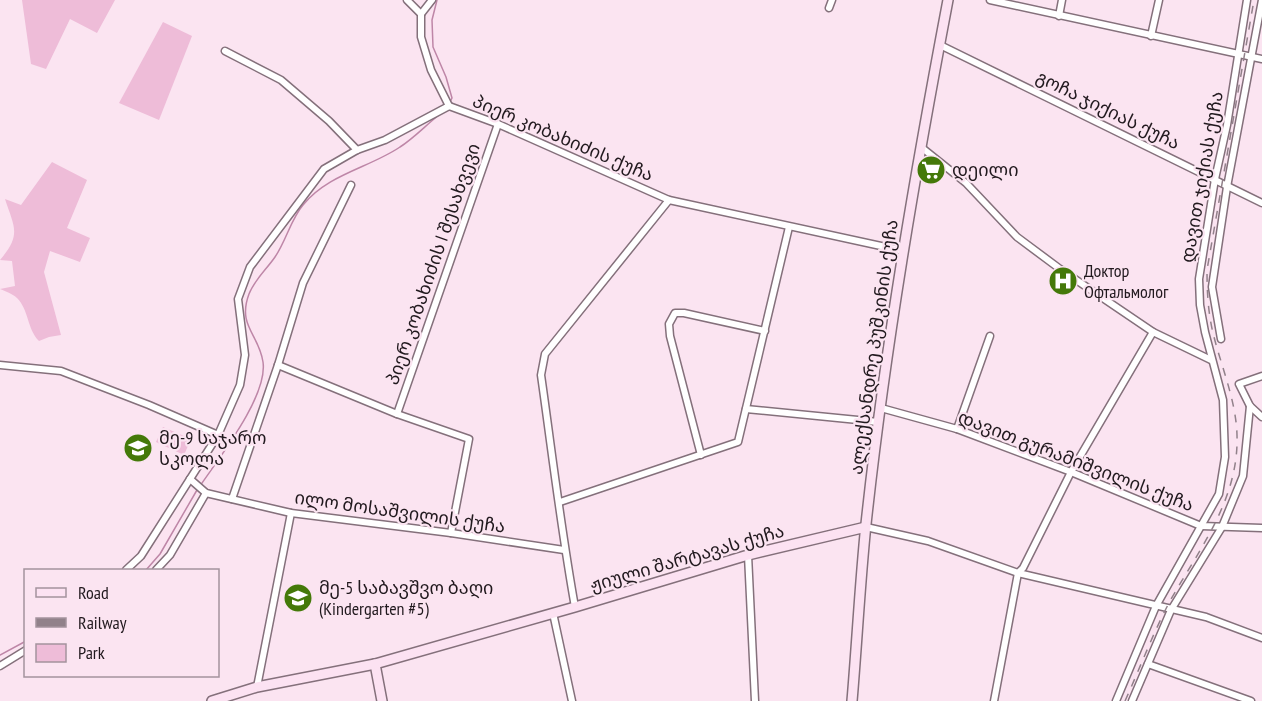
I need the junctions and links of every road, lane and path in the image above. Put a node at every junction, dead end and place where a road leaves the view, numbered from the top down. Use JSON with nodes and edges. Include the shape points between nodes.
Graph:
{"nodes":[{"id":1,"x":407,"y":0,"type":"edge"},
{"id":2,"x":432,"y":0,"type":"edge"},
{"id":3,"x":832,"y":0,"type":"edge"},
{"id":4,"x":948,"y":0,"type":"edge"},
{"id":5,"x":990,"y":0,"type":"edge"},
{"id":6,"x":1062,"y":0,"type":"edge"},
{"id":7,"x":1159,"y":0,"type":"edge"},
{"id":8,"x":1247,"y":0,"type":"edge"},
{"id":9,"x":1262,"y":0,"type":"edge"},
{"id":10,"x":829,"y":8,"type":"dead end"},
{"id":11,"x":421,"y":14,"type":"junction"},
{"id":12,"x":1059,"y":16,"type":"junction"},
{"id":13,"x":1151,"y":36,"type":"junction"},
{"id":14,"x":940,"y":45,"type":"junction"},
{"id":15,"x":225,"y":51,"type":"dead end"},
{"id":16,"x":1238,"y":55,"type":"junction"},
{"id":17,"x":1251,"y":57,"type":"junction"},
{"id":18,"x":1262,"y":59,"type":"edge"},
{"id":19,"x":449,"y":106,"type":"junction"},
{"id":20,"x":498,"y":124,"type":"junction"},
{"id":21,"x":921,"y":147,"type":"junction"},
{"id":22,"x":357,"y":150,"type":"junction"},
{"id":23,"x":1215,"y":179,"type":"junction"},
{"id":24,"x":351,"y":185,"type":"dead end"},
{"id":25,"x":1227,"y":187,"type":"junction"},
{"id":26,"x":669,"y":200,"type":"junction"},
{"id":27,"x":1262,"y":203,"type":"edge"},
{"id":28,"x":789,"y":227,"type":"junction"},
{"id":29,"x":904,"y":251,"type":"junction"},
{"id":30,"x":765,"y":331,"type":"junction"},
{"id":31,"x":1153,"y":332,"type":"junction"},
{"id":32,"x":990,"y":336,"type":"dead end"},
{"id":33,"x":1221,"y":339,"type":"dead end"},
{"id":34,"x":1211,"y":360,"type":"junction"},
{"id":35,"x":0,"y":365,"type":"edge"},
{"id":36,"x":278,"y":365,"type":"junction"},
{"id":37,"x":1262,"y":376,"type":"edge"},
{"id":38,"x":1250,"y":406,"type":"junction"},
{"id":39,"x":880,"y":408,"type":"junction"},
{"id":40,"x":746,"y":409,"type":"junction"},
{"id":41,"x":398,"y":414,"type":"junction"},
{"id":42,"x":1262,"y":417,"type":"edge"},
{"id":43,"x":878,"y":422,"type":"junction"},
{"id":44,"x":957,"y":429,"type":"junction"},
{"id":45,"x":218,"y":435,"type":"junction"},
{"id":46,"x":701,"y":455,"type":"junction"},
{"id":47,"x":1071,"y":472,"type":"junction"},
{"id":48,"x":190,"y":479,"type":"junction"},
{"id":49,"x":205,"y":492,"type":"junction"},
{"id":50,"x":232,"y":500,"type":"junction"},
{"id":51,"x":560,"y":502,"type":"junction"},
{"id":52,"x":291,"y":513,"type":"junction"},
{"id":53,"x":1201,"y":526,"type":"junction"},
{"id":54,"x":866,"y":527,"type":"junction"},
{"id":55,"x":1222,"y":527,"type":"junction"},
{"id":56,"x":1262,"y":528,"type":"edge"},
{"id":57,"x":451,"y":533,"type":"junction"},
{"id":58,"x":564,"y":550,"type":"junction"},
{"id":59,"x":747,"y":555,"type":"junction"},
{"id":60,"x":127,"y":569,"type":"edge"},
{"id":61,"x":157,"y":569,"type":"edge"},
{"id":62,"x":1018,"y":573,"type":"junction"},
{"id":63,"x":1156,"y":606,"type":"junction"},
{"id":64,"x":575,"y":607,"type":"junction"},
{"id":65,"x":1171,"y":610,"type":"junction"},
{"id":66,"x":553,"y":613,"type":"junction"},
{"id":67,"x":1262,"y":639,"type":"edge"},
{"id":68,"x":24,"y":651,"type":"edge"},
{"id":69,"x":1148,"y":663,"type":"junction"},
{"id":70,"x":375,"y":664,"type":"junction"},
{"id":71,"x":0,"y":666,"type":"edge"},
{"id":72,"x":256,"y":687,"type":"junction"},
{"id":73,"x":212,"y":701,"type":"edge"},
{"id":74,"x":382,"y":701,"type":"edge"},
{"id":75,"x":572,"y":701,"type":"edge"},
{"id":76,"x":754,"y":701,"type":"edge"},
{"id":77,"x":852,"y":701,"type":"edge"},
{"id":78,"x":994,"y":701,"type":"edge"},
{"id":79,"x":1116,"y":701,"type":"edge"},
{"id":80,"x":1132,"y":701,"type":"edge"},
{"id":81,"x":1251,"y":701,"type":"edge"}],
"edges":[{"from":1,"to":11,"type":"street"},
{"from":2,"to":11,"type":"street"},
{"from":3,"to":10,"type":"street"},
{"from":4,"to":14,"type":"street","name":"ალექსანდრე პუშკინის ქუჩა"},
{"from":5,"to":12,"type":"street"},
{"from":6,"to":12,"type":"street"},
{"from":7,"to":13,"type":"street"},
{"from":8,"to":16,"type":"street","name":"დავით ჯიქიას ქუჩა"},
{"from":9,"to":17,"type":"street","name":"დავით ჯიქიას ქუჩა"},
{"from":11,"to":19,"type":"street","via":[[421,37],[431,70]]},
{"from":12,"to":13,"type":"street"},
{"from":13,"to":16,"type":"street"},
{"from":14,"to":21,"type":"street","name":"ალექსანდრე პუშკინის ქუჩა"},
{"from":14,"to":23,"type":"street","name":"გოჩა ჯიქიას ქუჩა"},
{"from":15,"to":22,"type":"street","via":[[281,80]]},
{"from":16,"to":17,"type":"street"},
{"from":16,"to":23,"type":"street","name":"დავით ჯიქიას ქუჩა"},
{"from":17,"to":18,"type":"street"},
{"from":17,"to":25,"type":"street","name":"დავით ჯიქიას ქუჩა"},
{"from":19,"to":20,"type":"street","name":"პიერ კობახიძის ქუჩა"},
{"from":19,"to":22,"type":"street","name":"პიერ კობახიძის ქუჩა","via":[[385,140]]},
{"from":20,"to":26,"type":"street","name":"პიერ კობახიძის ქუჩა"},
{"from":20,"to":41,"type":"street","name":"პიერ კობახიძის I შესახვევი"},
{"from":21,"to":29,"type":"street","name":"ალექსანდრე პუშკინის ქუჩა"},
{"from":21,"to":31,"type":"street","via":[[966,183],[1017,237]]},
{"from":22,"to":45,"type":"street","name":"პიერ კობახიძის ქუჩა","via":[[324,169],[250,267],[238,299],[245,355],[240,385]]},
{"from":23,"to":25,"type":"street","name":"გოჩა ჯიქიას ქუჩა"},
{"from":23,"to":34,"type":"street","name":"დავით ჯიქიას ქუჩა","via":[[1199,279]]},
{"from":24,"to":36,"type":"street","via":[[303,283]]},
{"from":25,"to":27,"type":"street","name":"გოჩა ჯიქიას ქუჩა"},
{"from":25,"to":33,"type":"street","name":"დავით ჯიქიას ქუჩა","via":[[1212,287]]},
{"from":26,"to":28,"type":"street","name":"პიერ კობახიძის ქუჩა"},
{"from":26,"to":51,"type":"street","via":[[545,354],[541,375]]},
{"from":28,"to":29,"type":"street","name":"პიერ კობახიძის ქუჩა"},
{"from":28,"to":30,"type":"street"},
{"from":29,"to":39,"type":"street","name":"ალექსანდრე პუშკინის ქუჩა"},
{"from":30,"to":40,"type":"street"},
{"from":30,"to":46,"type":"street","via":[[684,313],[675,313],[669,324]]},
{"from":31,"to":34,"type":"street"},
{"from":31,"to":47,"type":"street"},
{"from":32,"to":44,"type":"street"},
{"from":34,"to":53,"type":"street","name":"დავით ჯიქიას ქუჩა","via":[[1223,400],[1225,457],[1219,494]]},
{"from":35,"to":45,"type":"street","via":[[61,371]]},
{"from":36,"to":41,"type":"street"},
{"from":36,"to":50,"type":"street"},
{"from":37,"to":38,"type":"street","via":[[1239,384]]},
{"from":38,"to":42,"type":"street"},
{"from":38,"to":55,"type":"street","via":[[1243,477]]},
{"from":39,"to":43,"type":"street","name":"ალექსანდრე პუშკინის ქუჩა"},
{"from":39,"to":44,"type":"street","name":"დავით გურამიშვილის ქუჩა"},
{"from":40,"to":43,"type":"street"},
{"from":40,"to":46,"type":"street","via":[[738,442]]},
{"from":41,"to":57,"type":"street","via":[[469,439]]},
{"from":43,"to":54,"type":"street","name":"ალექსანდრე პუშკინის ქუჩა"},
{"from":44,"to":47,"type":"street","name":"დავით გურამიშვილის ქუჩა"},
{"from":45,"to":48,"type":"street","name":"პიერ კობახიძის ქუჩა"},
{"from":46,"to":51,"type":"street"},
{"from":47,"to":53,"type":"street","name":"დავით გურამიშვილის ქუჩა"},
{"from":47,"to":62,"type":"street"},
{"from":48,"to":49,"type":"street"},
{"from":48,"to":60,"type":"street","name":"პიერ კობახიძის ქუჩა","via":[[141,556]]},
{"from":49,"to":50,"type":"street","name":"ილო მოსაშვილის ქუჩა"},
{"from":49,"to":61,"type":"street","via":[[170,555]]},
{"from":50,"to":52,"type":"street","name":"ილო მოსაშვილის ქუჩა"},
{"from":51,"to":58,"type":"street"},
{"from":52,"to":57,"type":"street","name":"ილო მოსაშვილის ქუჩა"},
{"from":52,"to":72,"type":"street"},
{"from":53,"to":55,"type":"street","name":"დავით გურამიშვილის ქუჩა"},
{"from":53,"to":63,"type":"street","name":"დავით ჯიქიას ქუჩა"},
{"from":54,"to":59,"type":"street","name":"ჟიული შარტავას ქუჩა"},
{"from":54,"to":62,"type":"street","name":"ჟიული შარტავას ქუჩა","via":[[928,541]]},
{"from":54,"to":77,"type":"street","name":"ალექსანდრე პუშკინის ქუჩა"},
{"from":55,"to":56,"type":"street","name":"დავით გურამიშვილის ქუჩა"},
{"from":55,"to":65,"type":"street"},
{"from":57,"to":58,"type":"street","name":"ილო მოსაშვილის ქუჩა"},
{"from":58,"to":64,"type":"street"},
{"from":59,"to":64,"type":"street","name":"ჟიული შარტავას ქუჩა"},
{"from":59,"to":76,"type":"street"},
{"from":62,"to":63,"type":"street","name":"ჟიული შარტავას ქუჩა"},
{"from":62,"to":78,"type":"street"},
{"from":63,"to":65,"type":"street","name":"ჟიული შარტავას ქუჩა"},
{"from":63,"to":79,"type":"street","name":"დავით ჯიქიას ქუჩა"},
{"from":64,"to":66,"type":"street","name":"ჟიული შარტავას ქუჩა"},
{"from":65,"to":67,"type":"street","name":"ჟიული შარტავას ქუჩა","via":[[1206,617]]},
{"from":65,"to":69,"type":"street"},
{"from":66,"to":70,"type":"street","name":"ჟიული შარტავას ქუჩა"},
{"from":66,"to":75,"type":"street"},
{"from":68,"to":71,"type":"street"},
{"from":69,"to":80,"type":"street"},
{"from":69,"to":81,"type":"street"},
{"from":70,"to":72,"type":"street","name":"ჟიული შარტავას ქუჩა"},
{"from":70,"to":74,"type":"street"},
{"from":72,"to":73,"type":"street","name":"ჟიული შარტავას ქუჩა"}]}
